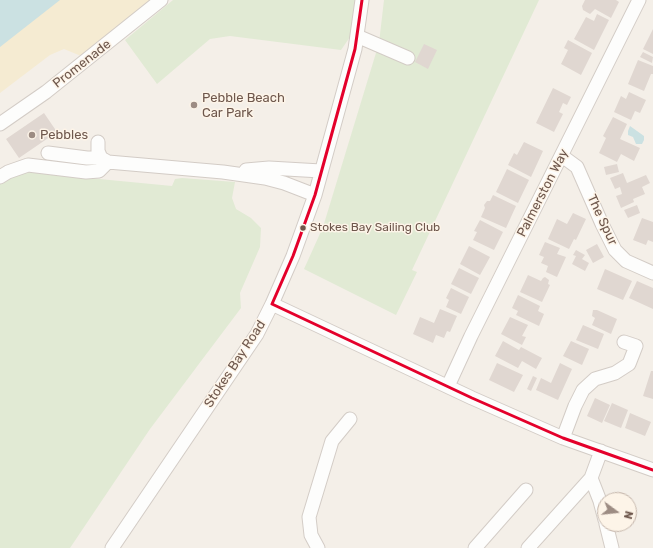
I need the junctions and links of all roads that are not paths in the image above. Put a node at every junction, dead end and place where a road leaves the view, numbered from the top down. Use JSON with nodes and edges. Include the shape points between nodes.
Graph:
{"nodes":[{"id":1,"x":161,"y":0,"type":"edge"},
{"id":2,"x":362,"y":0,"type":"edge"},
{"id":3,"x":639,"y":0,"type":"edge"},
{"id":4,"x":357,"y":36,"type":"junction"},
{"id":5,"x":408,"y":58,"type":"dead end"},
{"id":6,"x":0,"y":124,"type":"edge"},
{"id":7,"x":98,"y":142,"type":"dead end"},
{"id":8,"x":48,"y":152,"type":"dead end"},
{"id":9,"x":562,"y":156,"type":"junction"},
{"id":10,"x":104,"y":160,"type":"junction"},
{"id":11,"x":321,"y":171,"type":"junction"},
{"id":12,"x":223,"y":172,"type":"junction"},
{"id":13,"x":0,"y":177,"type":"edge"},
{"id":14,"x":315,"y":195,"type":"junction"},
{"id":15,"x":653,"y":272,"type":"edge"},
{"id":16,"x":272,"y":304,"type":"junction"},
{"id":17,"x":624,"y":342,"type":"dead end"},
{"id":18,"x":448,"y":386,"type":"junction"},
{"id":19,"x":350,"y":419,"type":"dead end"},
{"id":20,"x":563,"y":438,"type":"junction"},
{"id":21,"x":601,"y":451,"type":"junction"},
{"id":22,"x":653,"y":470,"type":"edge"},
{"id":23,"x":591,"y":478,"type":"junction"},
{"id":24,"x":526,"y":490,"type":"dead end"},
{"id":25,"x":597,"y":493,"type":"edge"},
{"id":26,"x":608,"y":532,"type":"edge"},
{"id":27,"x":112,"y":548,"type":"edge"},
{"id":28,"x":318,"y":548,"type":"edge"},
{"id":29,"x":474,"y":548,"type":"edge"},
{"id":30,"x":528,"y":548,"type":"edge"},
{"id":31,"x":612,"y":548,"type":"edge"}],
"edges":[{"from":1,"to":6,"type":"street","name":"Promenade","via":[[46,92]]},
{"from":2,"to":4,"type":"street","name":"Stokes Bay Road"},
{"from":3,"to":9,"type":"street","name":"Palmerston Way"},
{"from":4,"to":5,"type":"street"},
{"from":4,"to":11,"type":"street","name":"Stokes Bay Road"},
{"from":7,"to":10,"type":"street","via":[[98,151]]},
{"from":8,"to":10,"type":"street"},
{"from":9,"to":15,"type":"street","name":"The Spur","via":[[577,167],[616,250],[626,261]]},
{"from":9,"to":18,"type":"street","name":"Palmerston Way"},
{"from":10,"to":12,"type":"street"},
{"from":10,"to":13,"type":"street","via":[[99,171],[86,172],[28,165]]},
{"from":11,"to":12,"type":"street","via":[[269,168]]},
{"from":11,"to":14,"type":"street","name":"Stokes Bay Road"},
{"from":12,"to":14,"type":"street","via":[[265,178]]},
{"from":14,"to":16,"type":"street","name":"Stokes Bay Road"},
{"from":16,"to":18,"type":"street"},
{"from":16,"to":27,"type":"street","name":"Stokes Bay Road","via":[[257,334]]},
{"from":17,"to":20,"type":"street","via":[[636,346],[629,364],[615,373],[595,379],[583,390]]},
{"from":18,"to":20,"type":"street"},
{"from":19,"to":28,"type":"street","via":[[332,441],[309,517],[311,535]]},
{"from":20,"to":21,"type":"street"},
{"from":21,"to":22,"type":"street"},
{"from":21,"to":23,"type":"street"},
{"from":23,"to":25,"type":"street"},
{"from":23,"to":30,"type":"street"},
{"from":24,"to":29,"type":"street"},
{"from":26,"to":31,"type":"street"}]}
